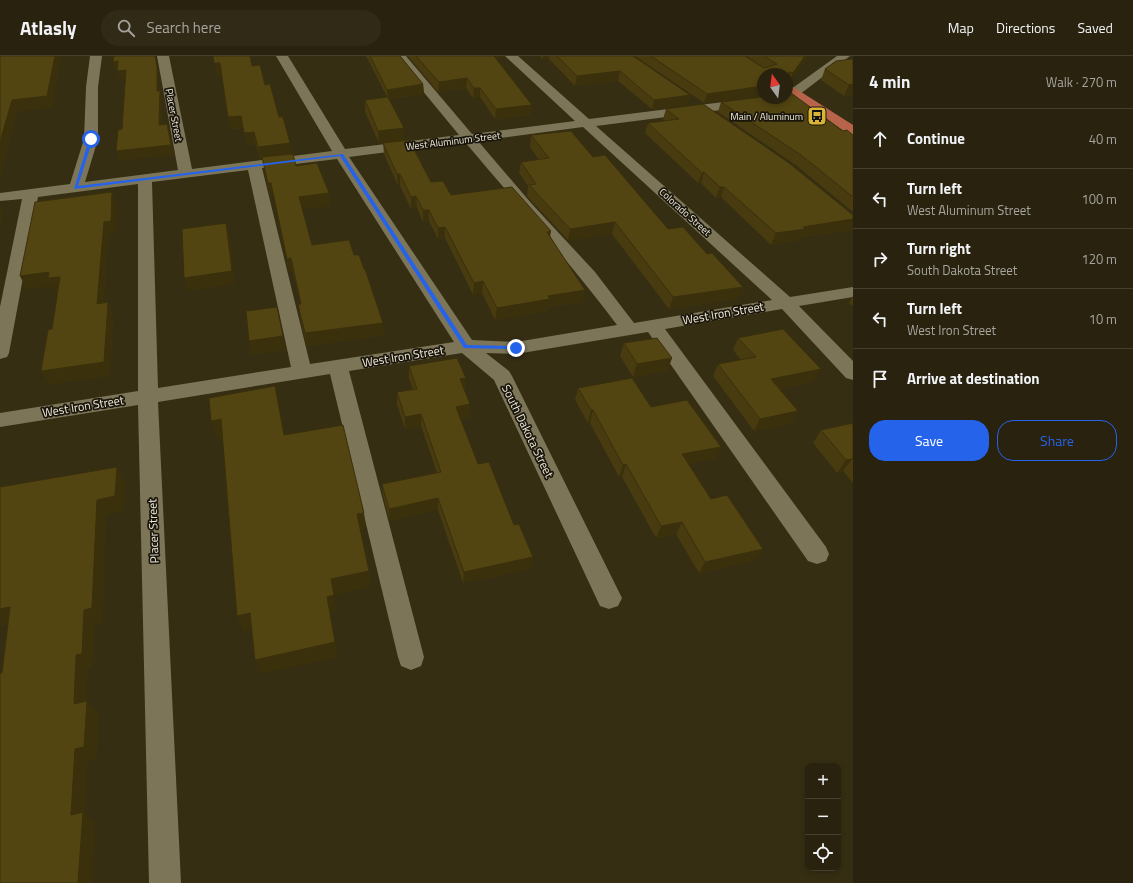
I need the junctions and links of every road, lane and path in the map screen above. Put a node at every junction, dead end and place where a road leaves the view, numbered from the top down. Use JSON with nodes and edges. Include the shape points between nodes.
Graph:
{"nodes":[{"id":1,"x":96,"y":56,"type":"edge"},
{"id":2,"x":163,"y":56,"type":"edge"},
{"id":3,"x":282,"y":56,"type":"edge"},
{"id":4,"x":400,"y":56,"type":"edge"},
{"id":5,"x":512,"y":56,"type":"edge"},
{"id":6,"x":844,"y":56,"type":"edge"},
{"id":7,"x":793,"y":91,"type":"edge"},
{"id":8,"x":683,"y":96,"type":"edge"},
{"id":9,"x":793,"y":96,"type":"edge"},
{"id":10,"x":757,"y":100,"type":"edge"},
{"id":11,"x":702,"y":110,"type":"junction"},
{"id":12,"x":715,"y":118,"type":"edge"},
{"id":13,"x":587,"y":124,"type":"junction"},
{"id":14,"x":853,"y":131,"type":"edge"},
{"id":15,"x":470,"y":138,"type":"junction"},
{"id":16,"x":341,"y":154,"type":"junction"},
{"id":17,"x":254,"y":166,"type":"junction"},
{"id":18,"x":186,"y":174,"type":"junction"},
{"id":19,"x":145,"y":179,"type":"junction"},
{"id":20,"x":76,"y":188,"type":"junction"},
{"id":21,"x":31,"y":193,"type":"junction"},
{"id":22,"x":0,"y":197,"type":"edge"},
{"id":23,"x":853,"y":292,"type":"edge"},
{"id":24,"x":786,"y":303,"type":"junction"},
{"id":25,"x":653,"y":325,"type":"junction"},
{"id":26,"x":629,"y":329,"type":"junction"},
{"id":27,"x":466,"y":346,"type":"junction"},
{"id":28,"x":0,"y":353,"type":"edge"},
{"id":29,"x":338,"y":366,"type":"junction"},
{"id":30,"x":302,"y":372,"type":"junction"},
{"id":31,"x":853,"y":373,"type":"edge"},
{"id":32,"x":148,"y":395,"type":"junction"},
{"id":33,"x":0,"y":420,"type":"edge"},
{"id":34,"x":817,"y":554,"type":"dead end"},
{"id":35,"x":609,"y":598,"type":"dead end"},
{"id":36,"x":411,"y":657,"type":"dead end"},
{"id":37,"x":165,"y":883,"type":"edge"}],
"edges":[{"from":1,"to":20,"type":"street","via":[[92,87],[91,139]]},
{"from":2,"to":18,"type":"street","name":"Placer Street"},
{"from":3,"to":16,"type":"street","name":"South Dakota Street"},
{"from":4,"to":15,"type":"street"},
{"from":5,"to":13,"type":"street","name":"Colorado Street"},
{"from":6,"to":7,"type":"street"},
{"from":8,"to":11,"type":"street"},
{"from":9,"to":14,"type":"main road"},
{"from":10,"to":11,"type":"street","name":"West Aluminum Street"},
{"from":11,"to":12,"type":"street"},
{"from":11,"to":13,"type":"street","name":"West Aluminum Street"},
{"from":13,"to":15,"type":"street","name":"West Aluminum Street"},
{"from":13,"to":24,"type":"street","name":"Colorado Street"},
{"from":15,"to":16,"type":"street","name":"West Aluminum Street"},
{"from":15,"to":26,"type":"street","via":[[588,276]]},
{"from":16,"to":17,"type":"street","name":"West Aluminum Street"},
{"from":16,"to":27,"type":"street","name":"South Dakota Street"},
{"from":17,"to":18,"type":"street","name":"West Aluminum Street"},
{"from":17,"to":30,"type":"street"},
{"from":18,"to":19,"type":"street","name":"West Aluminum Street"},
{"from":19,"to":20,"type":"street","name":"West Aluminum Street"},
{"from":19,"to":32,"type":"street","name":"Placer Street"},
{"from":20,"to":21,"type":"street","name":"West Aluminum Street"},
{"from":21,"to":22,"type":"street","name":"West Aluminum Street"},
{"from":21,"to":28,"type":"street"},
{"from":23,"to":24,"type":"street","name":"West Iron Street"},
{"from":24,"to":25,"type":"street","name":"West Iron Street"},
{"from":24,"to":31,"type":"street","name":"Colorado Street"},
{"from":25,"to":26,"type":"street","name":"West Iron Street"},
{"from":25,"to":34,"type":"street"},
{"from":26,"to":27,"type":"street","name":"West Iron Street","via":[[516,348]]},
{"from":27,"to":29,"type":"street","name":"West Iron Street"},
{"from":27,"to":35,"type":"street","name":"South Dakota Street","via":[[502,376]]},
{"from":29,"to":30,"type":"street","name":"West Iron Street"},
{"from":29,"to":36,"type":"street"},
{"from":30,"to":32,"type":"street","name":"West Iron Street"},
{"from":32,"to":33,"type":"street","name":"West Iron Street"},
{"from":32,"to":37,"type":"street","name":"Placer Street"}]}
